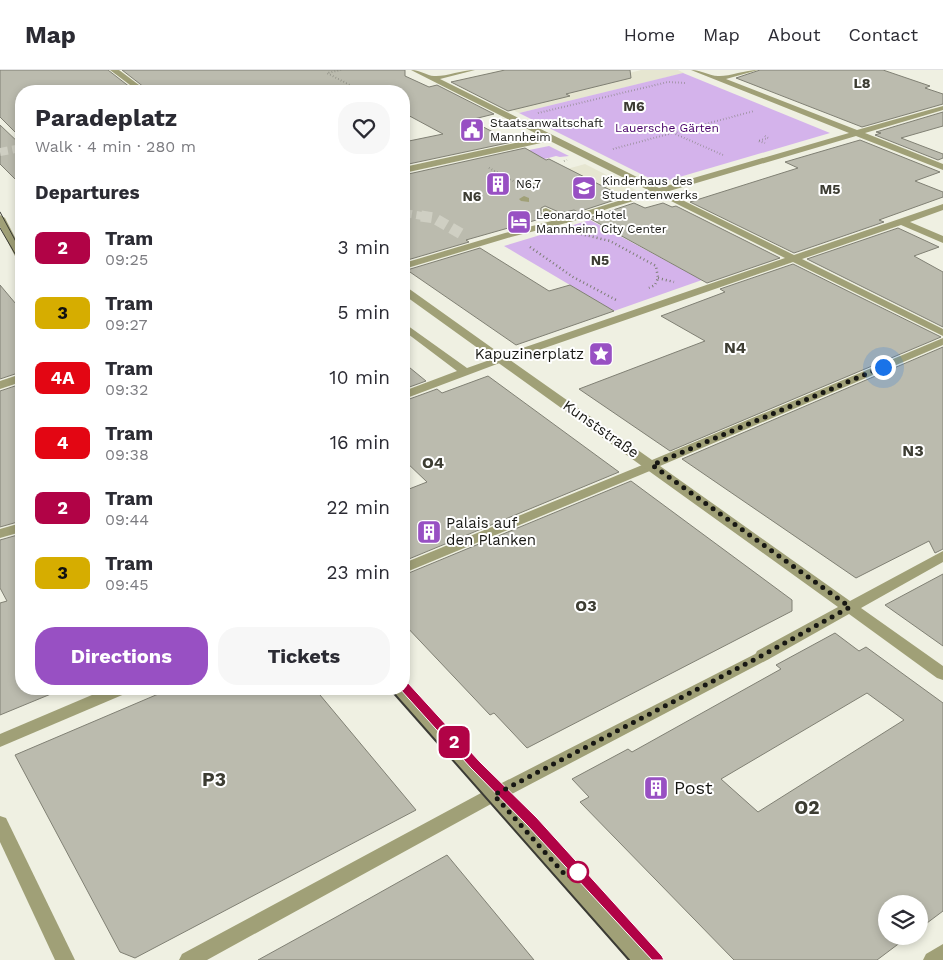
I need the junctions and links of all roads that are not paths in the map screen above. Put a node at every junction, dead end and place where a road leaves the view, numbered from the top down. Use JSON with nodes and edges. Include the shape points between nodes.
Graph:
{"nodes":[{"id":1,"x":114,"y":70,"type":"edge"},
{"id":2,"x":415,"y":70,"type":"edge"},
{"id":3,"x":471,"y":70,"type":"edge"},
{"id":4,"x":695,"y":70,"type":"edge"},
{"id":5,"x":754,"y":70,"type":"edge"},
{"id":6,"x":432,"y":78,"type":"junction"},
{"id":7,"x":718,"y":79,"type":"junction"},
{"id":8,"x":135,"y":85,"type":"edge"},
{"id":9,"x":943,"y":108,"type":"edge"},
{"id":10,"x":857,"y":133,"type":"junction"},
{"id":11,"x":551,"y":138,"type":"junction"},
{"id":12,"x":943,"y":167,"type":"edge"},
{"id":13,"x":410,"y":169,"type":"edge"},
{"id":14,"x":658,"y":191,"type":"junction"},
{"id":15,"x":943,"y":207,"type":"edge"},
{"id":16,"x":546,"y":211,"type":"dead end"},
{"id":17,"x":0,"y":218,"type":"edge"},
{"id":18,"x":565,"y":221,"type":"junction"},
{"id":19,"x":901,"y":221,"type":"junction"},
{"id":20,"x":943,"y":240,"type":"edge"},
{"id":21,"x":12,"y":242,"type":"junction"},
{"id":22,"x":0,"y":244,"type":"edge"},
{"id":23,"x":15,"y":246,"type":"edge"},
{"id":24,"x":793,"y":259,"type":"junction"},
{"id":25,"x":410,"y":264,"type":"edge"},
{"id":26,"x":410,"y":294,"type":"edge"},
{"id":27,"x":410,"y":330,"type":"edge"},
{"id":28,"x":943,"y":333,"type":"edge"},
{"id":29,"x":943,"y":341,"type":"edge"},
{"id":30,"x":501,"y":359,"type":"junction"},
{"id":31,"x":466,"y":372,"type":"junction"},
{"id":32,"x":15,"y":380,"type":"edge"},
{"id":33,"x":0,"y":385,"type":"edge"},
{"id":34,"x":410,"y":393,"type":"edge"},
{"id":35,"x":652,"y":465,"type":"junction"},
{"id":36,"x":15,"y":529,"type":"edge"},
{"id":37,"x":0,"y":534,"type":"edge"},
{"id":38,"x":943,"y":556,"type":"edge"},
{"id":39,"x":410,"y":566,"type":"edge"},
{"id":40,"x":850,"y":607,"type":"junction"},
{"id":41,"x":943,"y":674,"type":"edge"},
{"id":42,"x":107,"y":695,"type":"edge"},
{"id":43,"x":404,"y":695,"type":"edge"},
{"id":44,"x":0,"y":741,"type":"edge"},
{"id":45,"x":494,"y":795,"type":"junction"},
{"id":46,"x":0,"y":823,"type":"edge"},
{"id":47,"x":943,"y":952,"type":"edge"},
{"id":48,"x":65,"y":960,"type":"edge"},
{"id":49,"x":189,"y":960,"type":"edge"},
{"id":50,"x":641,"y":960,"type":"edge"},
{"id":51,"x":933,"y":960,"type":"edge"}],
"edges":[{"from":1,"to":8,"type":"street"},
{"from":2,"to":6,"type":"street"},
{"from":3,"to":6,"type":"street"},
{"from":4,"to":7,"type":"street"},
{"from":5,"to":7,"type":"street"},
{"from":6,"to":11,"type":"street"},
{"from":7,"to":10,"type":"street"},
{"from":9,"to":10,"type":"street"},
{"from":10,"to":12,"type":"street"},
{"from":10,"to":14,"type":"street"},
{"from":11,"to":13,"type":"street"},
{"from":11,"to":14,"type":"street"},
{"from":14,"to":18,"type":"street"},
{"from":14,"to":24,"type":"street"},
{"from":15,"to":19,"type":"street"},
{"from":16,"to":18,"type":"street"},
{"from":17,"to":21,"type":"street"},
{"from":18,"to":25,"type":"street"},
{"from":19,"to":20,"type":"street"},
{"from":19,"to":24,"type":"street"},
{"from":21,"to":22,"type":"street"},
{"from":21,"to":23,"type":"street"},
{"from":24,"to":28,"type":"street"},
{"from":24,"to":30,"type":"street"},
{"from":26,"to":30,"type":"street","name":"Kunststraße"},
{"from":27,"to":31,"type":"street"},
{"from":29,"to":35,"type":"street"},
{"from":30,"to":31,"type":"street"},
{"from":30,"to":35,"type":"street","name":"Kunststraße"},
{"from":31,"to":34,"type":"street"},
{"from":32,"to":33,"type":"street"},
{"from":35,"to":39,"type":"street"},
{"from":35,"to":40,"type":"street","name":"Kunststraße"},
{"from":36,"to":37,"type":"street"},
{"from":38,"to":40,"type":"street"},
{"from":40,"to":41,"type":"street","name":"Kunststraße"},
{"from":40,"to":45,"type":"street"},
{"from":42,"to":44,"type":"street"},
{"from":43,"to":45,"type":"street"},
{"from":45,"to":49,"type":"street"},
{"from":45,"to":50,"type":"street"},
{"from":46,"to":48,"type":"street"},
{"from":47,"to":51,"type":"street"}]}
